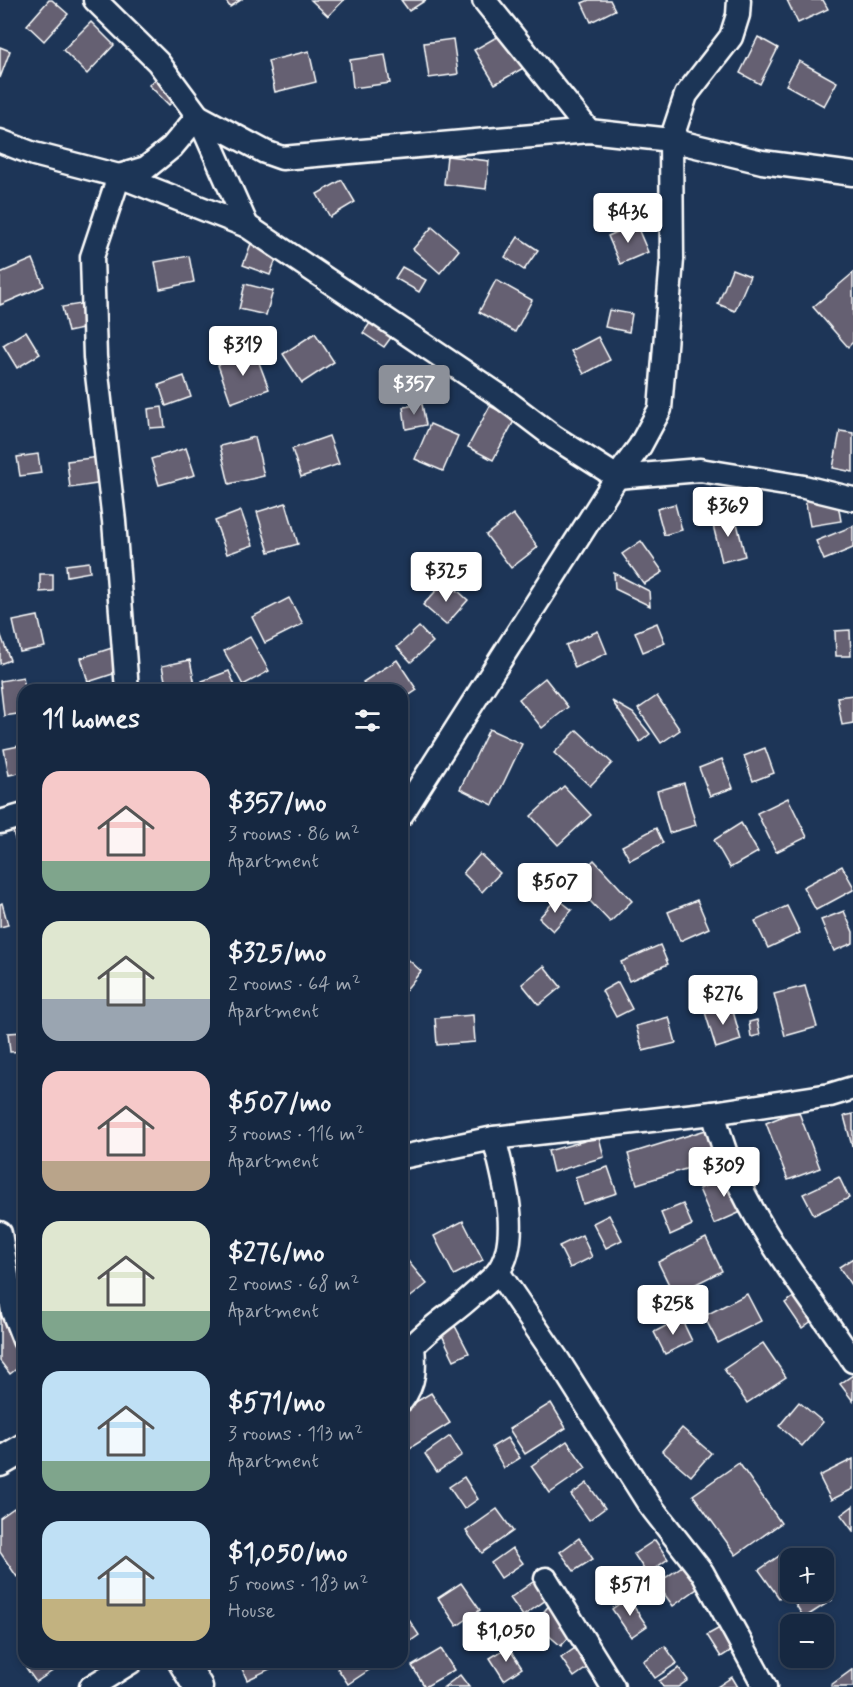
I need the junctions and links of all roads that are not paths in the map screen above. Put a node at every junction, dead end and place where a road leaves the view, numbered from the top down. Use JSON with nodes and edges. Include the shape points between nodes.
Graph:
{"nodes":[{"id":1,"x":95,"y":0,"type":"edge"},
{"id":2,"x":484,"y":0,"type":"edge"},
{"id":3,"x":739,"y":0,"type":"edge"},
{"id":4,"x":198,"y":117,"type":"junction"},
{"id":5,"x":589,"y":130,"type":"junction"},
{"id":6,"x":670,"y":140,"type":"junction"},
{"id":7,"x":0,"y":141,"type":"edge"},
{"id":8,"x":853,"y":174,"type":"edge"},
{"id":9,"x":119,"y":176,"type":"junction"},
{"id":10,"x":247,"y":226,"type":"junction"},
{"id":11,"x":617,"y":477,"type":"junction"},
{"id":12,"x":853,"y":499,"type":"edge"},
{"id":13,"x":127,"y":684,"type":"edge"},
{"id":14,"x":408,"y":805,"type":"edge"},
{"id":15,"x":18,"y":817,"type":"edge"},
{"id":16,"x":0,"y":822,"type":"edge"},
{"id":17,"x":853,"y":1088,"type":"edge"},
{"id":18,"x":713,"y":1113,"type":"junction"},
{"id":19,"x":494,"y":1138,"type":"junction"},
{"id":20,"x":408,"y":1156,"type":"edge"},
{"id":21,"x":0,"y":1233,"type":"edge"},
{"id":22,"x":498,"y":1272,"type":"junction"},
{"id":23,"x":18,"y":1325,"type":"edge"},
{"id":24,"x":853,"y":1361,"type":"edge"},
{"id":25,"x":408,"y":1391,"type":"edge"},
{"id":26,"x":18,"y":1452,"type":"edge"},
{"id":27,"x":0,"y":1462,"type":"edge"},
{"id":28,"x":546,"y":1579,"type":"dead end"},
{"id":29,"x":121,"y":1668,"type":"edge"},
{"id":30,"x":187,"y":1668,"type":"edge"},
{"id":31,"x":91,"y":1687,"type":"edge"},
{"id":32,"x":198,"y":1687,"type":"edge"},
{"id":33,"x":613,"y":1687,"type":"edge"},
{"id":34,"x":765,"y":1687,"type":"edge"}],
"edges":[{"from":1,"to":4,"type":"street","via":[[158,62]]},
{"from":2,"to":5,"type":"street"},
{"from":3,"to":6,"type":"street","via":[[731,37],[686,95]]},
{"from":4,"to":5,"type":"street","via":[[282,158]]},
{"from":4,"to":9,"type":"street","via":[[172,147],[146,168]]},
{"from":4,"to":10,"type":"street"},
{"from":5,"to":6,"type":"street"},
{"from":6,"to":8,"type":"street","via":[[762,162]]},
{"from":6,"to":11,"type":"street","via":[[672,259],[660,409]]},
{"from":7,"to":9,"type":"street"},
{"from":9,"to":10,"type":"street"},
{"from":9,"to":13,"type":"street","via":[[92,257],[95,357],[114,520]]},
{"from":10,"to":11,"type":"street"},
{"from":11,"to":12,"type":"street","via":[[700,470]]},
{"from":11,"to":14,"type":"street"},
{"from":15,"to":16,"type":"street"},
{"from":17,"to":18,"type":"street"},
{"from":18,"to":19,"type":"street"},
{"from":18,"to":24,"type":"street","via":[[730,1166],[753,1211],[796,1281]]},
{"from":19,"to":20,"type":"street"},
{"from":19,"to":22,"type":"street","via":[[507,1191],[511,1239]]},
{"from":21,"to":23,"type":"street"},
{"from":22,"to":25,"type":"street","via":[[413,1346],[415,1370]]},
{"from":22,"to":34,"type":"street","via":[[649,1504],[702,1572]]},
{"from":26,"to":27,"type":"street"},
{"from":28,"to":33,"type":"street"},
{"from":29,"to":31,"type":"street"},
{"from":30,"to":32,"type":"street"}]}
